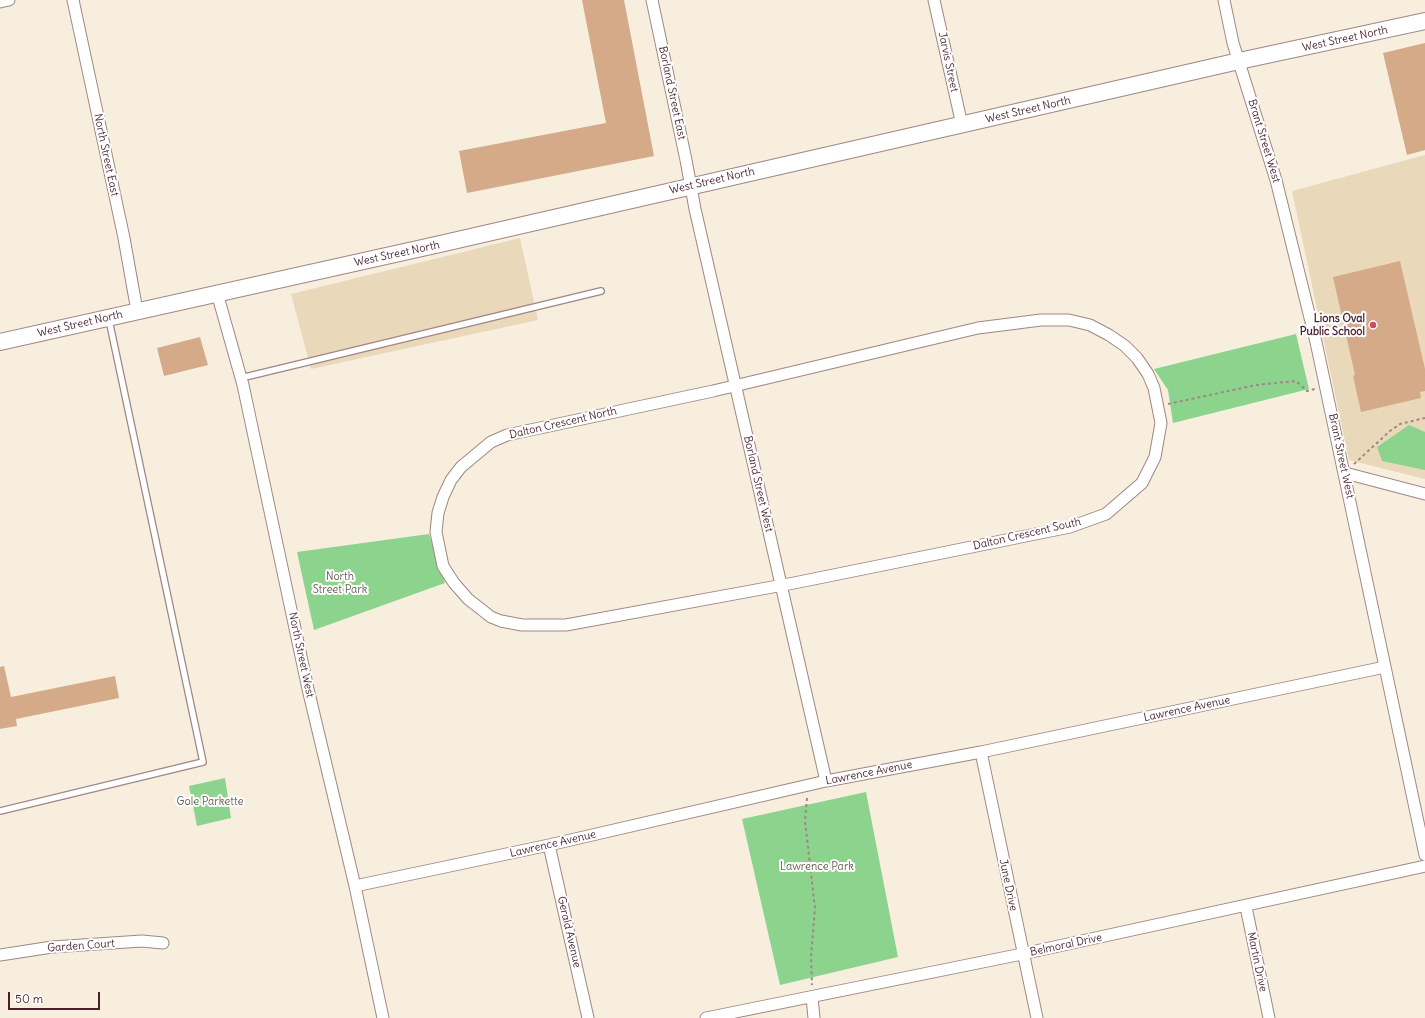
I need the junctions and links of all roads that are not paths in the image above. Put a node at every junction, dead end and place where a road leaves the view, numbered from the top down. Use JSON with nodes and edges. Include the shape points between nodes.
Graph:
{"nodes":[{"id":1,"x":9,"y":0,"type":"edge"},
{"id":2,"x":73,"y":0,"type":"edge"},
{"id":3,"x":652,"y":0,"type":"edge"},
{"id":4,"x":934,"y":0,"type":"edge"},
{"id":5,"x":1224,"y":0,"type":"edge"},
{"id":6,"x":0,"y":2,"type":"edge"},
{"id":7,"x":1425,"y":21,"type":"edge"},
{"id":8,"x":1239,"y":61,"type":"junction"},
{"id":9,"x":962,"y":125,"type":"junction"},
{"id":10,"x":691,"y":186,"type":"junction"},
{"id":11,"x":600,"y":291,"type":"dead end"},
{"id":12,"x":218,"y":293,"type":"junction"},
{"id":13,"x":137,"y":311,"type":"junction"},
{"id":14,"x":109,"y":318,"type":"junction"},
{"id":15,"x":0,"y":342,"type":"edge"},
{"id":16,"x":241,"y":378,"type":"junction"},
{"id":17,"x":735,"y":385,"type":"junction"},
{"id":18,"x":1345,"y":473,"type":"junction"},
{"id":19,"x":1425,"y":494,"type":"edge"},
{"id":20,"x":781,"y":586,"type":"junction"},
{"id":21,"x":1385,"y":667,"type":"junction"},
{"id":22,"x":981,"y":752,"type":"junction"},
{"id":23,"x":826,"y":781,"type":"junction"},
{"id":24,"x":0,"y":811,"type":"edge"},
{"id":25,"x":549,"y":845,"type":"junction"},
{"id":26,"x":1425,"y":855,"type":"edge"},
{"id":27,"x":1425,"y":866,"type":"edge"},
{"id":28,"x":355,"y":886,"type":"junction"},
{"id":29,"x":1246,"y":907,"type":"junction"},
{"id":30,"x":163,"y":943,"type":"dead end"},
{"id":31,"x":1022,"y":954,"type":"junction"},
{"id":32,"x":0,"y":955,"type":"edge"},
{"id":33,"x":812,"y":997,"type":"junction"},
{"id":34,"x":382,"y":1018,"type":"edge"},
{"id":35,"x":588,"y":1018,"type":"edge"},
{"id":36,"x":706,"y":1018,"type":"edge"},
{"id":37,"x":814,"y":1018,"type":"edge"},
{"id":38,"x":1037,"y":1018,"type":"edge"},
{"id":39,"x":1269,"y":1018,"type":"edge"}],
"edges":[{"from":1,"to":6,"type":"street"},
{"from":2,"to":13,"type":"street","name":"North Street East"},
{"from":3,"to":10,"type":"street","name":"Borland Street East"},
{"from":4,"to":9,"type":"street","name":"Jarvis Street"},
{"from":5,"to":8,"type":"street","name":"Brant Street West"},
{"from":7,"to":8,"type":"main road","name":"West Street North"},
{"from":8,"to":9,"type":"main road","name":"West Street North"},
{"from":8,"to":18,"type":"street","name":"Brant Street West","via":[[1276,180]]},
{"from":9,"to":10,"type":"main road","name":"West Street North"},
{"from":10,"to":12,"type":"main road","name":"West Street North"},
{"from":10,"to":17,"type":"street","name":"Borland Street West"},
{"from":11,"to":16,"type":"lane"},
{"from":12,"to":13,"type":"main road","name":"West Street North"},
{"from":12,"to":16,"type":"street","name":"North Street West"},
{"from":13,"to":14,"type":"main road","name":"West Street North"},
{"from":14,"to":15,"type":"main road","name":"West Street North"},
{"from":14,"to":24,"type":"lane","via":[[203,762]]},
{"from":16,"to":28,"type":"street","name":"North Street West","via":[[308,689]]},
{"from":17,"to":20,"type":"street","name":"Borland Street West"},
{"from":17,"to":20,"type":"street","name":"Dalton Crescent North","via":[[530,429],[491,442],[461,467],[451,480],[438,513],[436,532],[439,549],[443,566],[468,599],[491,617],[522,625],[587,622]]},
{"from":17,"to":20,"type":"street","name":"Dalton Crescent South","via":[[978,328],[1054,319],[1090,325],[1125,346],[1148,374],[1159,406],[1161,423],[1156,456],[1142,483],[1106,514],[1070,527]]},
{"from":18,"to":19,"type":"street"},
{"from":18,"to":21,"type":"street","name":"Brant Street West"},
{"from":20,"to":23,"type":"street","name":"Borland Street West"},
{"from":21,"to":22,"type":"street","name":"Lawrence Avenue"},
{"from":21,"to":26,"type":"street","name":"Brant Street West"},
{"from":22,"to":23,"type":"street","name":"Lawrence Avenue"},
{"from":22,"to":31,"type":"street","name":"June Drive"},
{"from":23,"to":25,"type":"street","name":"Lawrence Avenue"},
{"from":25,"to":28,"type":"street","name":"Lawrence Avenue"},
{"from":25,"to":35,"type":"street","name":"Gerald Avenue"},
{"from":27,"to":29,"type":"street","name":"Belmoral Drive"},
{"from":28,"to":34,"type":"street","name":"North Street West"},
{"from":29,"to":31,"type":"street","name":"Belmoral Drive"},
{"from":29,"to":39,"type":"street","name":"Martin Drive"},
{"from":30,"to":32,"type":"street","name":"Garden Court","via":[[142,941],[52,947]]},
{"from":31,"to":33,"type":"street","name":"Belmoral Drive"},
{"from":31,"to":38,"type":"street","name":"June Drive"},
{"from":33,"to":36,"type":"street","name":"Belmoral Drive"},
{"from":33,"to":37,"type":"street"}]}
